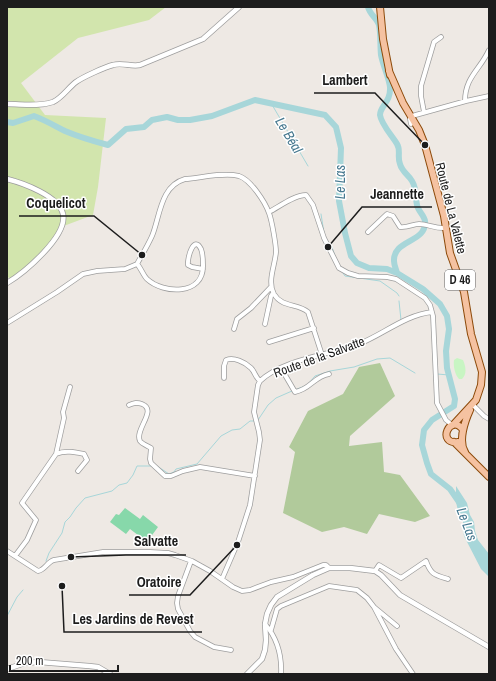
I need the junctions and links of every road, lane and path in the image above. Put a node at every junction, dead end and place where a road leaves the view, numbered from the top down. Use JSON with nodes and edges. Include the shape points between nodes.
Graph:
{"nodes":[{"id":1,"x":239,"y":7,"type":"edge"},
{"id":2,"x":382,"y":7,"type":"edge"},
{"id":3,"x":441,"y":37,"type":"dead end"},
{"id":4,"x":489,"y":50,"type":"edge"},
{"id":5,"x":389,"y":71,"type":"junction"},
{"id":6,"x":489,"y":96,"type":"edge"},
{"id":7,"x":465,"y":101,"type":"junction"},
{"id":8,"x":7,"y":104,"type":"edge"},
{"id":9,"x":422,"y":113,"type":"junction"},
{"id":10,"x":412,"y":120,"type":"junction"},
{"id":11,"x":7,"y":179,"type":"edge"},
{"id":12,"x":269,"y":212,"type":"junction"},
{"id":13,"x":446,"y":228,"type":"junction"},
{"id":14,"x":368,"y":232,"type":"dead end"},
{"id":15,"x":137,"y":264,"type":"junction"},
{"id":16,"x":203,"y":269,"type":"junction"},
{"id":17,"x":7,"y":283,"type":"edge"},
{"id":18,"x":271,"y":287,"type":"junction"},
{"id":19,"x":273,"y":293,"type":"junction"},
{"id":20,"x":432,"y":312,"type":"junction"},
{"id":21,"x":7,"y":323,"type":"edge"},
{"id":22,"x":266,"y":324,"type":"dead end"},
{"id":23,"x":314,"y":328,"type":"junction"},
{"id":24,"x":234,"y":329,"type":"dead end"},
{"id":25,"x":269,"y":342,"type":"dead end"},
{"id":26,"x":322,"y":355,"type":"junction"},
{"id":27,"x":281,"y":368,"type":"junction"},
{"id":28,"x":329,"y":374,"type":"dead end"},
{"id":29,"x":224,"y":378,"type":"dead end"},
{"id":30,"x":260,"y":381,"type":"junction"},
{"id":31,"x":70,"y":387,"type":"dead end"},
{"id":32,"x":129,"y":405,"type":"dead end"},
{"id":33,"x":472,"y":406,"type":"junction"},
{"id":34,"x":489,"y":419,"type":"edge"},
{"id":35,"x":451,"y":427,"type":"junction"},
{"id":36,"x":463,"y":430,"type":"junction"},
{"id":37,"x":462,"y":439,"type":"junction"},
{"id":38,"x":454,"y":442,"type":"junction"},
{"id":39,"x":56,"y":454,"type":"junction"},
{"id":40,"x":465,"y":454,"type":"junction"},
{"id":41,"x":78,"y":471,"type":"dead end"},
{"id":42,"x":255,"y":476,"type":"junction"},
{"id":43,"x":489,"y":477,"type":"edge"},
{"id":44,"x":7,"y":551,"type":"edge"},
{"id":45,"x":15,"y":556,"type":"junction"},
{"id":46,"x":191,"y":561,"type":"junction"},
{"id":47,"x":329,"y":568,"type":"junction"},
{"id":48,"x":375,"y":571,"type":"junction"},
{"id":49,"x":222,"y":579,"type":"junction"},
{"id":50,"x":448,"y":579,"type":"dead end"},
{"id":51,"x":374,"y":607,"type":"junction"},
{"id":52,"x":265,"y":624,"type":"junction"},
{"id":53,"x":397,"y":626,"type":"dead end"},
{"id":54,"x":271,"y":630,"type":"junction"},
{"id":55,"x":489,"y":646,"type":"edge"},
{"id":56,"x":231,"y":650,"type":"dead end"},
{"id":57,"x":7,"y":669,"type":"edge"},
{"id":58,"x":110,"y":674,"type":"edge"},
{"id":59,"x":247,"y":674,"type":"edge"},
{"id":60,"x":281,"y":674,"type":"edge"},
{"id":61,"x":413,"y":674,"type":"edge"}],
"edges":[{"from":1,"to":8,"type":"street","via":[[206,37],[196,42],[140,65],[119,64],[104,68],[77,81],[52,102],[34,105]]},
{"from":2,"to":5,"type":"main road","name":"Route de La Valette","number":"D 46"},
{"from":3,"to":9,"type":"street","via":[[434,42],[421,83]]},
{"from":4,"to":7,"type":"street","via":[[470,77]]},
{"from":5,"to":10,"type":"main road","name":"Route de La Valette","number":"D 46"},
{"from":5,"to":10,"type":"main road","name":"Route de La Valette","number":"D 46","via":[[397,99]]},
{"from":6,"to":7,"type":"street"},
{"from":7,"to":9,"type":"street"},
{"from":9,"to":10,"type":"street"},
{"from":10,"to":13,"type":"main road","name":"Route de La Valette","number":"D 46","via":[[426,154]]},
{"from":11,"to":17,"type":"street","via":[[51,198],[61,209],[63,216],[61,228],[47,249],[27,269]]},
{"from":12,"to":15,"type":"street","via":[[251,183],[243,178],[230,175],[182,180],[171,188],[164,198],[152,235]]},
{"from":12,"to":18,"type":"street","via":[[276,249]]},
{"from":12,"to":20,"type":"street","via":[[291,199],[307,196],[315,210],[324,238],[340,268],[358,276],[396,279],[425,298]]},
{"from":13,"to":14,"type":"street","via":[[422,225],[400,227],[393,216],[387,214]]},
{"from":13,"to":33,"type":"main road","name":"Route de La Valette","number":"D 46","via":[[482,372],[480,391]]},
{"from":15,"to":16,"type":"street","via":[[148,280],[170,289],[192,287],[202,277]]},
{"from":15,"to":21,"type":"street","via":[[125,269],[83,274]]},
{"from":16,"to":16,"type":"street","via":[[188,265],[190,249],[194,245],[201,249]]},
{"from":18,"to":19,"type":"street"},
{"from":18,"to":24,"type":"street","via":[[237,319]]},
{"from":19,"to":22,"type":"street"},
{"from":19,"to":23,"type":"street","via":[[282,302],[307,311]]},
{"from":20,"to":26,"type":"street","name":"Route de la Salvatte","via":[[401,322],[360,343]]},
{"from":20,"to":35,"type":"street","via":[[437,404]]},
{"from":23,"to":25,"type":"street"},
{"from":23,"to":26,"type":"street"},
{"from":26,"to":27,"type":"street","name":"Route de la Salvatte"},
{"from":27,"to":28,"type":"street","via":[[296,392],[306,388],[317,378]]},
{"from":27,"to":30,"type":"street","name":"Route de la Salvatte"},
{"from":29,"to":30,"type":"street","via":[[224,363],[231,358],[251,368]]},
{"from":30,"to":42,"type":"street","name":"Route de la Salvatte","via":[[254,410],[260,438]]},
{"from":31,"to":39,"type":"street"},
{"from":32,"to":42,"type":"street","via":[[135,402],[147,409],[139,436],[141,442],[151,448],[150,459],[153,466],[163,475],[168,476],[200,467]]},
{"from":33,"to":34,"type":"street"},
{"from":33,"to":35,"type":"main road","name":"Route de La Valette","number":"D 46"},
{"from":33,"to":36,"type":"main road","name":"Route de La Valette","number":"D 46"},
{"from":35,"to":36,"type":"main road","via":[[458,425]]},
{"from":35,"to":38,"type":"main road","via":[[447,438]]},
{"from":36,"to":37,"type":"main road"},
{"from":37,"to":38,"type":"main road"},
{"from":37,"to":40,"type":"main road"},
{"from":38,"to":40,"type":"main road"},
{"from":39,"to":41,"type":"street","via":[[84,454],[87,460]]},
{"from":39,"to":45,"type":"street","via":[[22,503],[36,520],[27,540]]},
{"from":40,"to":43,"type":"main road"},
{"from":42,"to":49,"type":"street","name":"Route de la Salvatte","via":[[244,525]]},
{"from":44,"to":45,"type":"street"},
{"from":45,"to":46,"type":"street","via":[[38,571],[54,560],[103,552],[168,553]]},
{"from":46,"to":49,"type":"street"},
{"from":46,"to":56,"type":"street","via":[[178,596],[178,609],[195,636],[214,647]]},
{"from":47,"to":48,"type":"street"},
{"from":47,"to":49,"type":"street","via":[[323,565],[247,591],[233,587]]},
{"from":47,"to":52,"type":"street","via":[[277,597],[271,605]]},
{"from":48,"to":50,"type":"street","via":[[379,565],[401,578],[426,561],[435,575]]},
{"from":48,"to":55,"type":"street","via":[[400,595]]},
{"from":51,"to":53,"type":"street"},
{"from":51,"to":54,"type":"street","via":[[356,590],[328,586],[277,609]]},
{"from":51,"to":61,"type":"street","via":[[396,649]]},
{"from":52,"to":54,"type":"street"},
{"from":52,"to":59,"type":"street","via":[[266,640],[262,659]]},
{"from":54,"to":60,"type":"street","via":[[279,650]]},
{"from":57,"to":58,"type":"street","via":[[40,662],[89,666]]}]}
